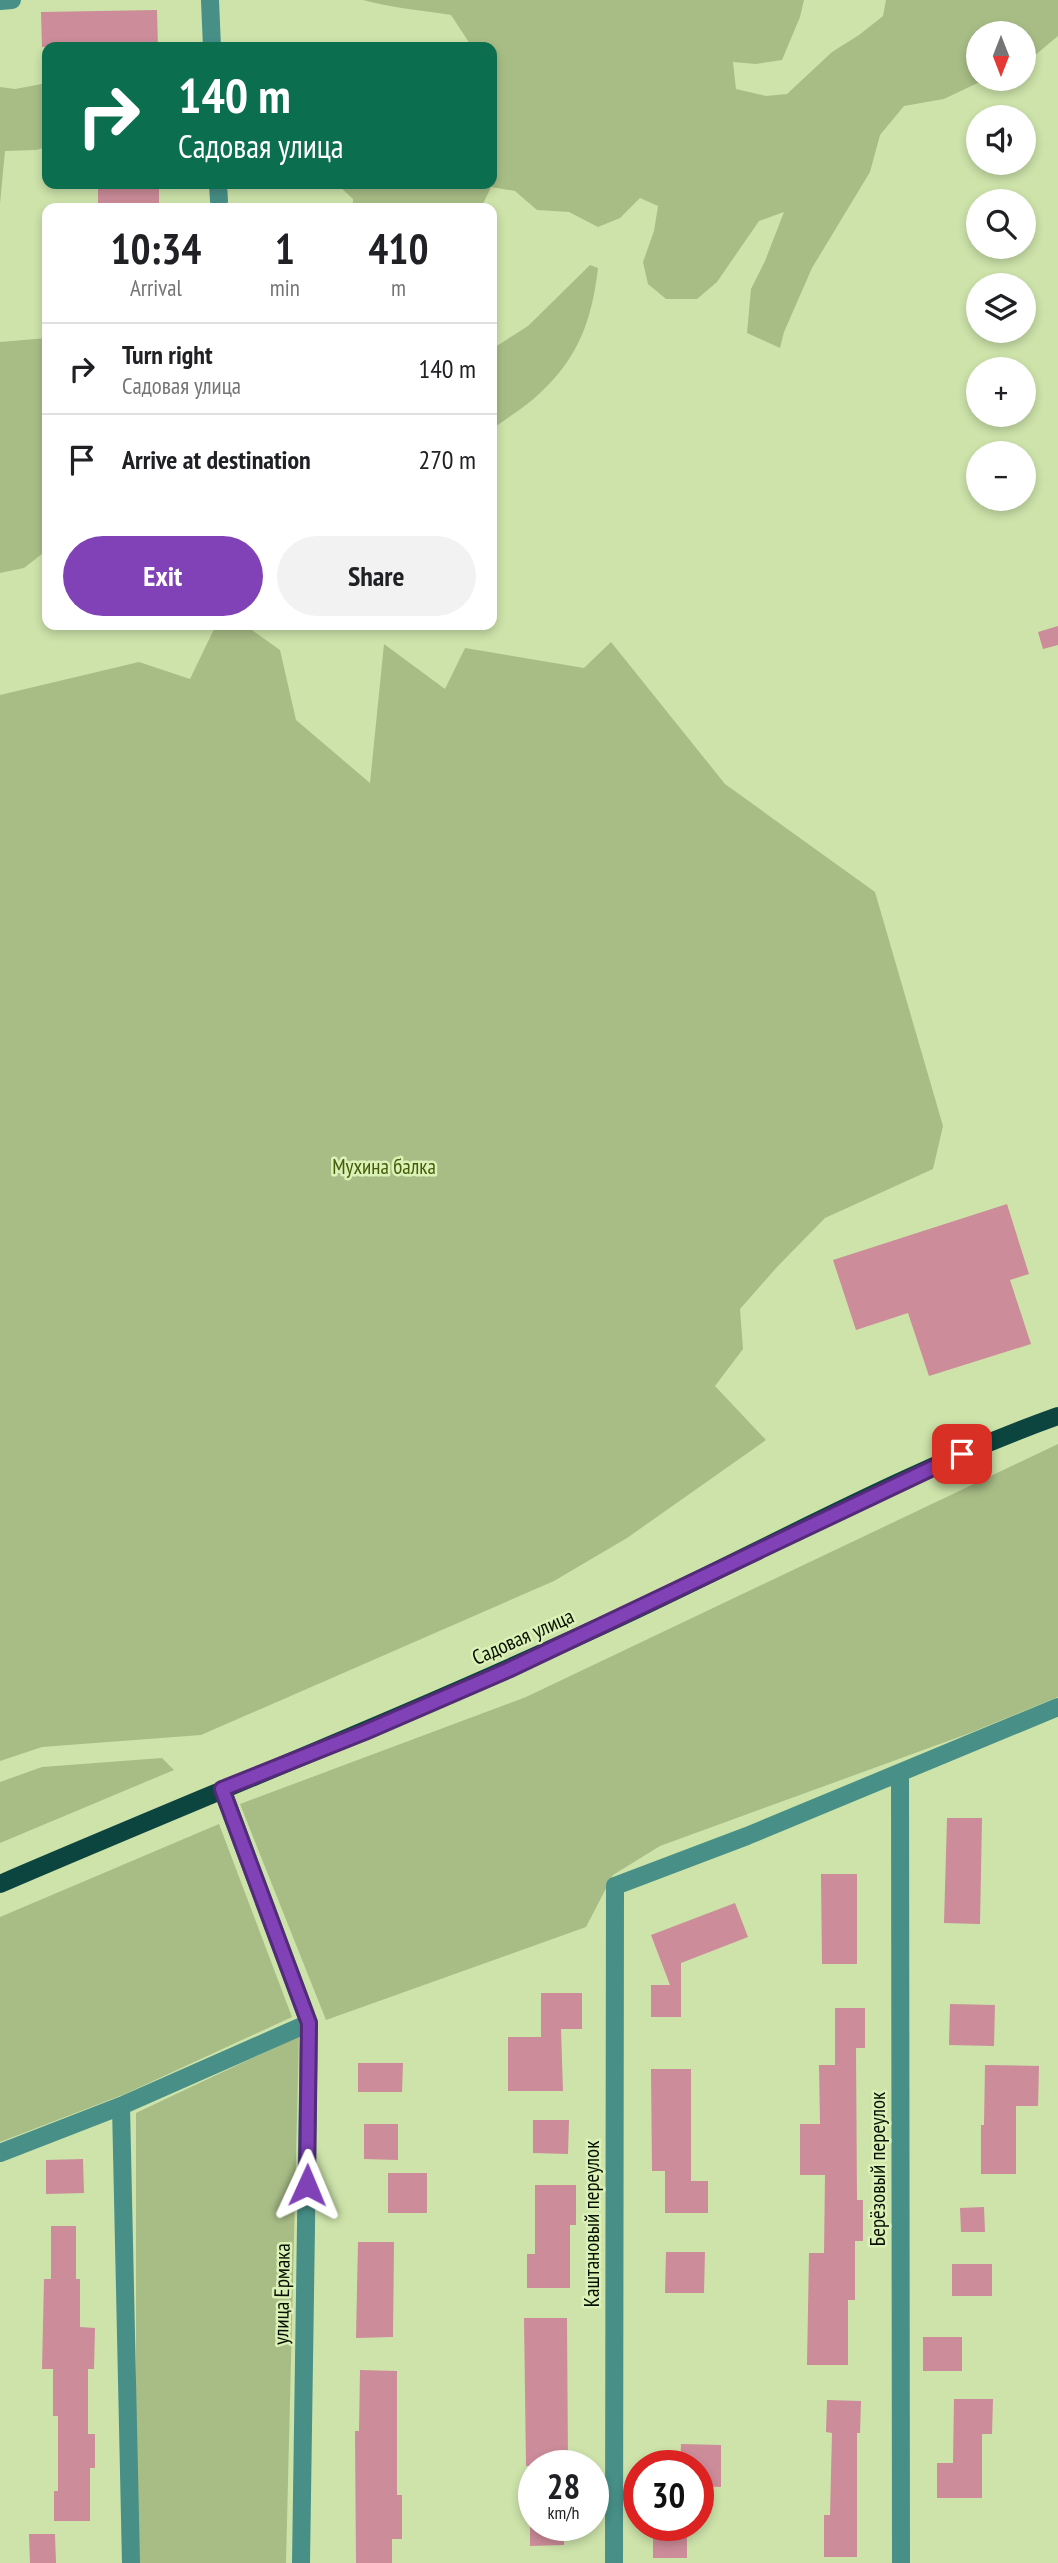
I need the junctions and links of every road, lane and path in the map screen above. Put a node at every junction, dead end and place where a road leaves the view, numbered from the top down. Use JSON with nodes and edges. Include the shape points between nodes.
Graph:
{"nodes":[{"id":1,"x":12,"y":0,"type":"edge"},
{"id":2,"x":210,"y":0,"type":"edge"},
{"id":3,"x":0,"y":1,"type":"edge"},
{"id":4,"x":212,"y":42,"type":"edge"},
{"id":5,"x":1058,"y":1416,"type":"edge"},
{"id":6,"x":1058,"y":1707,"type":"edge"},
{"id":7,"x":900,"y":1774,"type":"junction"},
{"id":8,"x":222,"y":1789,"type":"junction"},
{"id":9,"x":0,"y":1884,"type":"edge"},
{"id":10,"x":309,"y":2023,"type":"junction"},
{"id":11,"x":121,"y":2106,"type":"junction"},
{"id":12,"x":0,"y":2153,"type":"edge"},
{"id":13,"x":131,"y":2563,"type":"edge"},
{"id":14,"x":301,"y":2563,"type":"edge"},
{"id":15,"x":614,"y":2563,"type":"edge"},
{"id":16,"x":901,"y":2563,"type":"edge"}],
"edges":[{"from":1,"to":3,"type":"street"},
{"from":2,"to":4,"type":"street"},
{"from":5,"to":8,"type":"main road","name":"Садовая улица","via":[[938,1464],[508,1670]]},
{"from":6,"to":7,"type":"street"},
{"from":7,"to":15,"type":"street","name":"Каштановый переулок","via":[[615,1886]]},
{"from":7,"to":16,"type":"street","name":"Берёзовый переулок"},
{"from":8,"to":9,"type":"main road","name":"Садовая улица"},
{"from":8,"to":10,"type":"street","name":"улица Ермака"},
{"from":10,"to":11,"type":"street"},
{"from":10,"to":14,"type":"street","name":"улица Ермака"},
{"from":11,"to":12,"type":"street"},
{"from":11,"to":13,"type":"street"}]}
